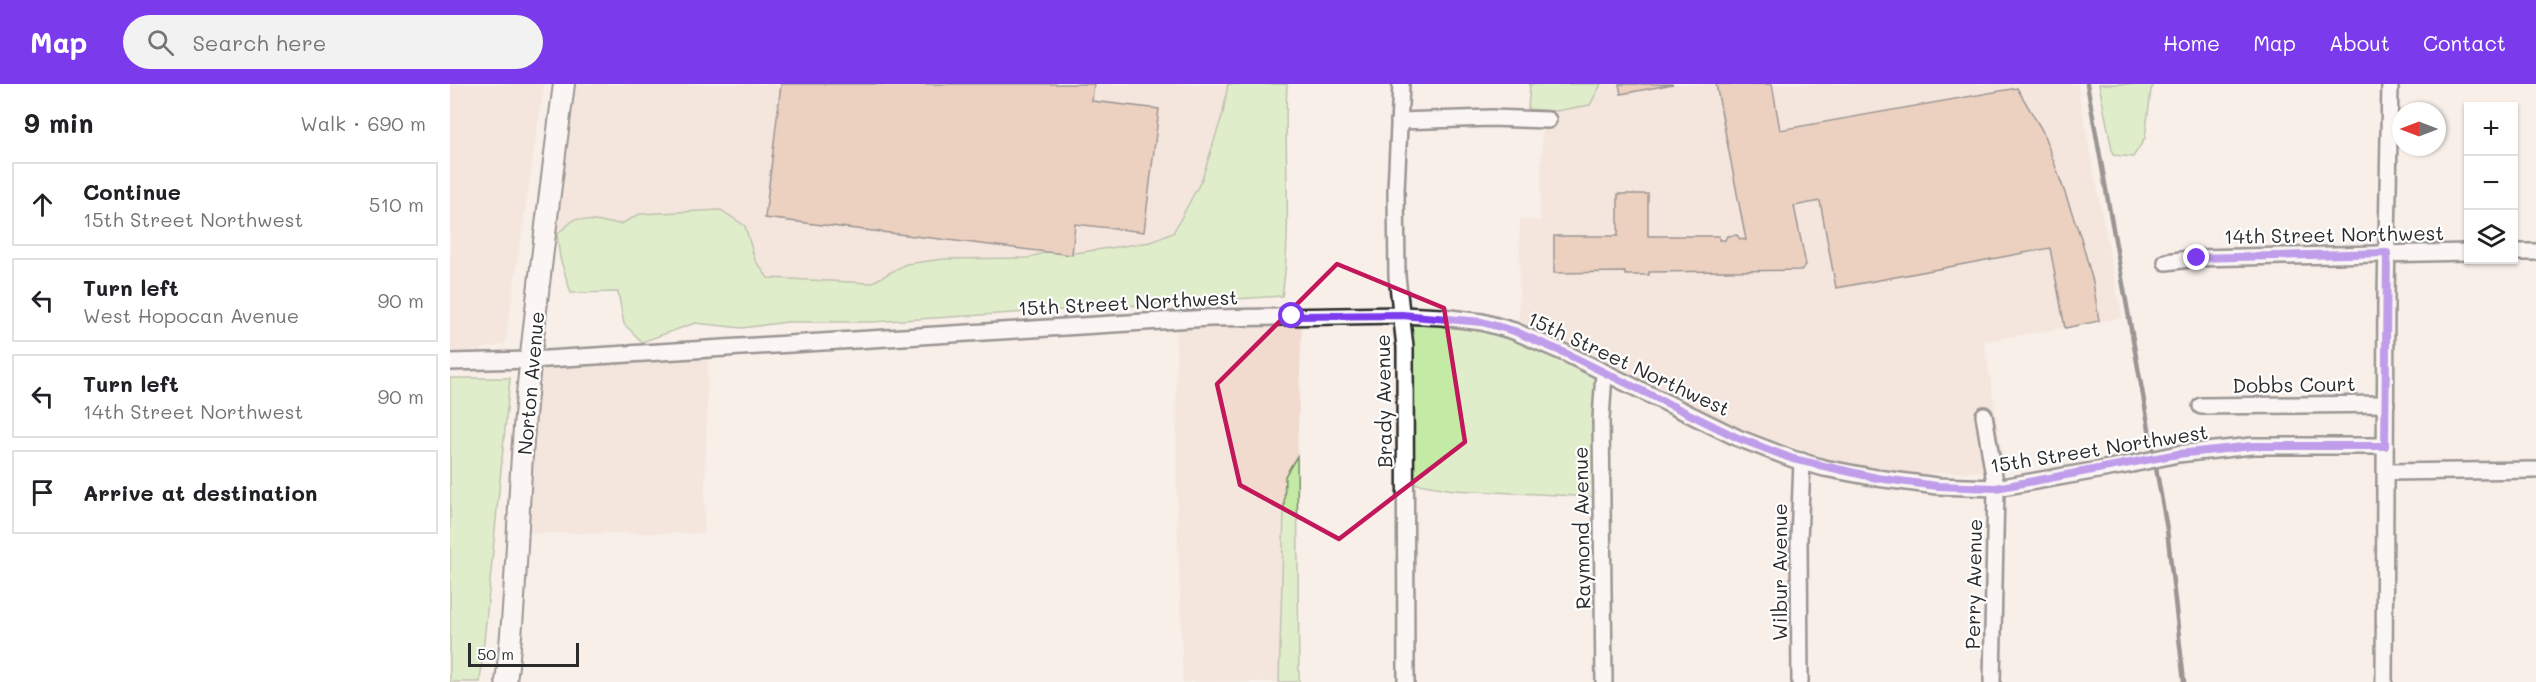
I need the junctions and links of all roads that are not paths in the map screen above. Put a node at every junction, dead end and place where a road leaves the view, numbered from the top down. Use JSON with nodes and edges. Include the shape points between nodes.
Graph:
{"nodes":[{"id":1,"x":564,"y":84,"type":"edge"},
{"id":2,"x":1401,"y":84,"type":"edge"},
{"id":3,"x":2390,"y":84,"type":"edge"},
{"id":4,"x":1548,"y":120,"type":"dead end"},
{"id":5,"x":1399,"y":121,"type":"junction"},
{"id":6,"x":2464,"y":252,"type":"edge"},
{"id":7,"x":2518,"y":252,"type":"edge"},
{"id":8,"x":2536,"y":252,"type":"edge"},
{"id":9,"x":2387,"y":253,"type":"junction"},
{"id":10,"x":2166,"y":262,"type":"dead end"},
{"id":11,"x":1402,"y":315,"type":"junction"},
{"id":12,"x":531,"y":360,"type":"junction"},
{"id":13,"x":450,"y":362,"type":"edge"},
{"id":14,"x":1604,"y":373,"type":"junction"},
{"id":15,"x":2386,"y":404,"type":"junction"},
{"id":16,"x":2201,"y":406,"type":"dead end"},
{"id":17,"x":1983,"y":415,"type":"dead end"},
{"id":18,"x":2385,"y":446,"type":"junction"},
{"id":19,"x":1802,"y":461,"type":"junction"},
{"id":20,"x":2536,"y":470,"type":"edge"},
{"id":21,"x":2386,"y":472,"type":"junction"},
{"id":22,"x":1996,"y":488,"type":"junction"},
{"id":23,"x":506,"y":682,"type":"edge"},
{"id":24,"x":1406,"y":682,"type":"edge"},
{"id":25,"x":1604,"y":682,"type":"edge"},
{"id":26,"x":1800,"y":682,"type":"edge"},
{"id":27,"x":1992,"y":682,"type":"edge"},
{"id":28,"x":2384,"y":682,"type":"edge"}],
"edges":[{"from":1,"to":12,"type":"main road","name":"Norton Avenue"},
{"from":2,"to":5,"type":"street","name":"Brady Avenue"},
{"from":3,"to":9,"type":"street"},
{"from":4,"to":5,"type":"street"},
{"from":5,"to":11,"type":"street","name":"Brady Avenue","via":[[1397,276]]},
{"from":6,"to":9,"type":"street","name":"14th Street Northwest"},
{"from":7,"to":8,"type":"street"},
{"from":9,"to":10,"type":"street","name":"14th Street Northwest"},
{"from":9,"to":15,"type":"street"},
{"from":11,"to":12,"type":"street","name":"15th Street Northwest","via":[[1185,319]]},
{"from":11,"to":14,"type":"street","name":"15th Street Northwest","via":[[1482,322],[1514,331]]},
{"from":11,"to":24,"type":"street","name":"Brady Avenue"},
{"from":12,"to":13,"type":"street","name":"15th Street Northwest"},
{"from":12,"to":23,"type":"main road","name":"Norton Avenue"},
{"from":14,"to":19,"type":"street","name":"15th Street Northwest","via":[[1738,438]]},
{"from":14,"to":25,"type":"street","name":"Raymond Avenue"},
{"from":15,"to":16,"type":"street","name":"Dobbs Court"},
{"from":15,"to":18,"type":"street"},
{"from":17,"to":22,"type":"street","name":"Perry Avenue"},
{"from":18,"to":21,"type":"street"},
{"from":18,"to":22,"type":"street","name":"15th Street Northwest","bridge":true,"via":[[2252,446],[2178,454]]},
{"from":19,"to":22,"type":"street","name":"15th Street Northwest","via":[[1877,478]]},
{"from":19,"to":26,"type":"street","name":"Wilbur Avenue"},
{"from":20,"to":21,"type":"street"},
{"from":21,"to":28,"type":"street"},
{"from":22,"to":27,"type":"street","name":"Perry Avenue"}]}
